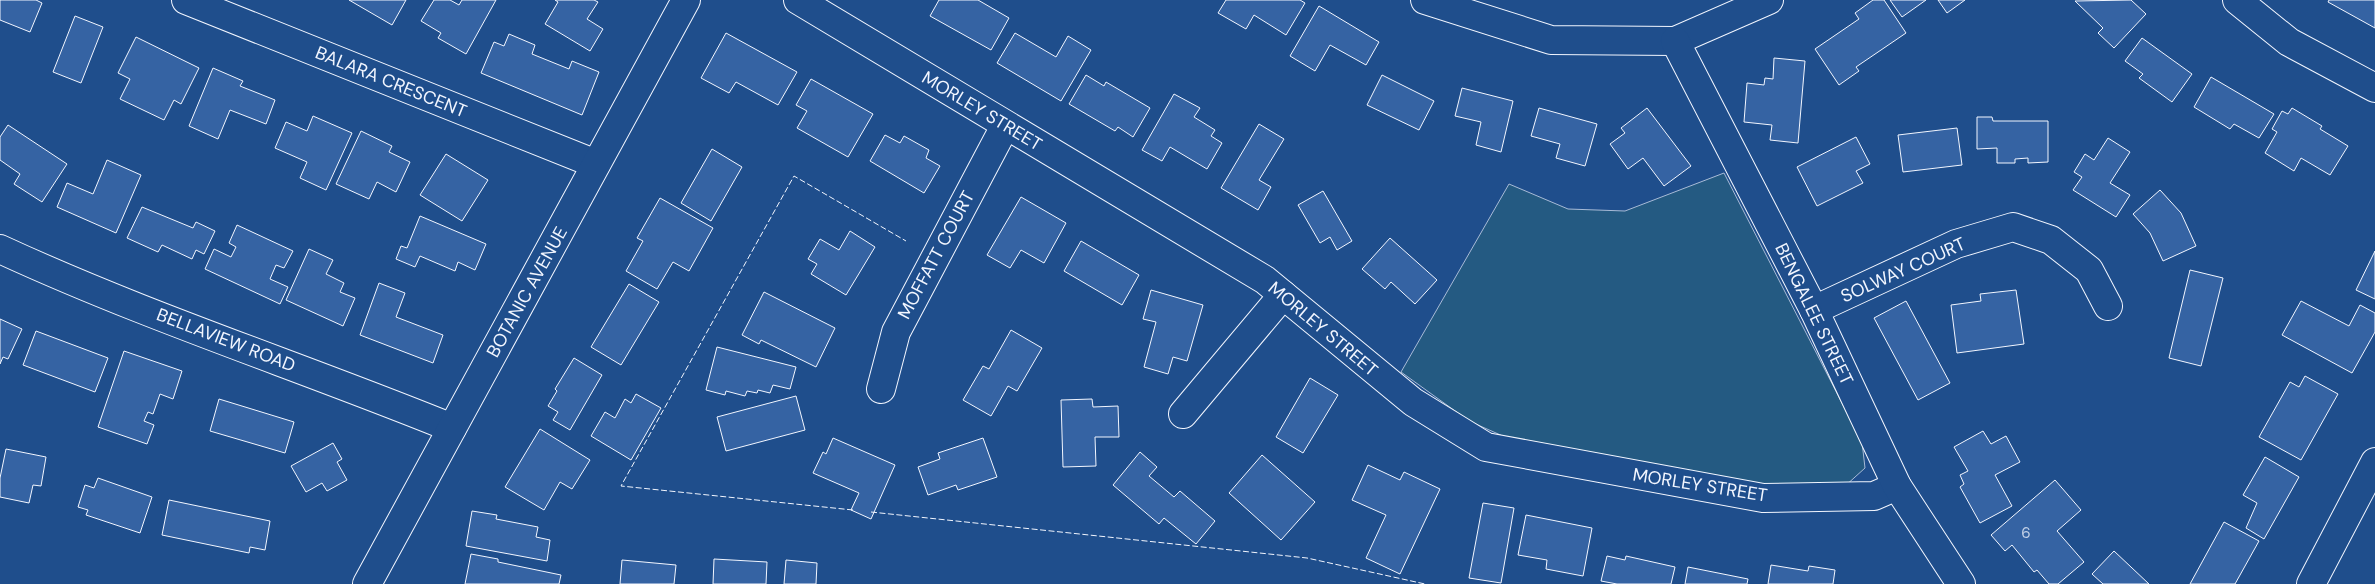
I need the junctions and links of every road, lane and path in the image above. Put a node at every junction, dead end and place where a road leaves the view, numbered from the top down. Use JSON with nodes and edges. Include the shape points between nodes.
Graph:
{"nodes":[{"id":1,"x":186,"y":0,"type":"edge"},
{"id":2,"x":686,"y":0,"type":"edge"},
{"id":3,"x":798,"y":0,"type":"edge"},
{"id":4,"x":1425,"y":0,"type":"edge"},
{"id":5,"x":1769,"y":0,"type":"edge"},
{"id":6,"x":2237,"y":0,"type":"edge"},
{"id":7,"x":1724,"y":10,"type":"edge"},
{"id":8,"x":1675,"y":41,"type":"junction"},
{"id":9,"x":2375,"y":88,"type":"edge"},
{"id":10,"x":1005,"y":126,"type":"junction"},
{"id":11,"x":596,"y":164,"type":"junction"},
{"id":12,"x":0,"y":249,"type":"edge"},
{"id":13,"x":1283,"y":295,"type":"junction"},
{"id":14,"x":2108,"y":306,"type":"dead end"},
{"id":15,"x":1814,"y":310,"type":"junction"},
{"id":16,"x":880,"y":389,"type":"dead end"},
{"id":17,"x":1183,"y":414,"type":"dead end"},
{"id":18,"x":452,"y":428,"type":"junction"},
{"id":19,"x":2375,"y":462,"type":"edge"},
{"id":20,"x":1898,"y":486,"type":"junction"},
{"id":21,"x":368,"y":584,"type":"edge"},
{"id":22,"x":1961,"y":584,"type":"edge"},
{"id":23,"x":2311,"y":584,"type":"edge"}],
"edges":[{"from":1,"to":11,"type":"street","name":"BALARA CRESCENT"},
{"from":2,"to":11,"type":"street","name":"BOTANIC AVENUE"},
{"from":3,"to":10,"type":"street","name":"MORLEY STREET"},
{"from":4,"to":8,"type":"street","via":[[1551,40]]},
{"from":5,"to":7,"type":"street"},
{"from":6,"to":9,"type":"street","via":[[2289,42]]},
{"from":7,"to":8,"type":"street"},
{"from":8,"to":15,"type":"street","name":"BENGALEE STREET"},
{"from":10,"to":13,"type":"street","name":"MORLEY STREET","via":[[1265,280]]},
{"from":10,"to":16,"type":"street","name":"MOFFATT COURT","via":[[896,332]]},
{"from":11,"to":18,"type":"street","name":"BOTANIC AVENUE"},
{"from":12,"to":18,"type":"street","name":"BELLAVIEW ROAD","via":[[71,282],[352,387]]},
{"from":13,"to":17,"type":"street"},
{"from":13,"to":20,"type":"street","name":"MORLEY STREET","via":[[1412,402],[1486,447],[1763,498],[1874,496]]},
{"from":14,"to":15,"type":"street","name":"SOLWAY COURT","via":[[2089,270],[2052,240],[2013,227],[1956,244]]},
{"from":15,"to":20,"type":"street","name":"BENGALEE STREET"},
{"from":18,"to":21,"type":"street","name":"BOTANIC AVENUE"},
{"from":19,"to":23,"type":"street"},
{"from":20,"to":22,"type":"street","name":"BENGALEE STREET"}]}
